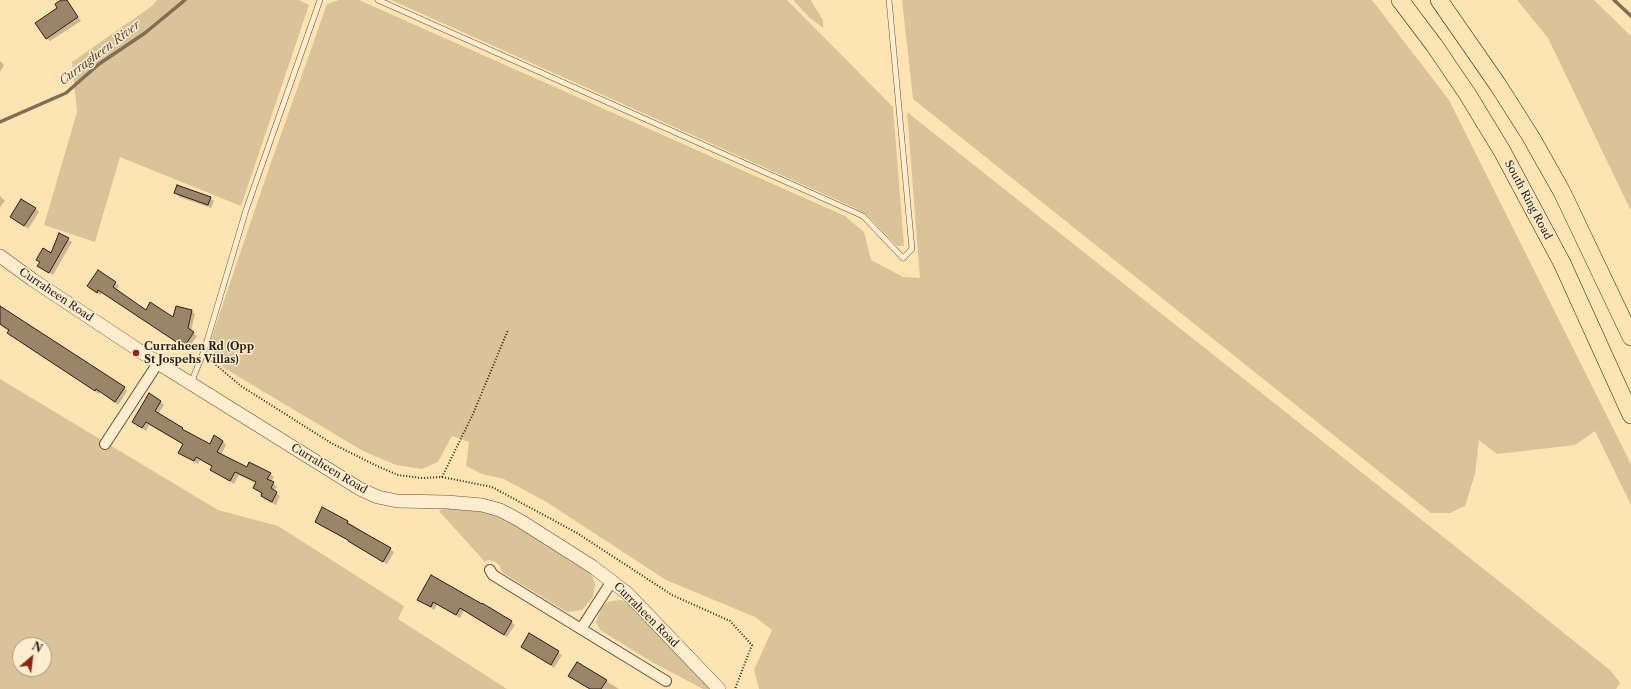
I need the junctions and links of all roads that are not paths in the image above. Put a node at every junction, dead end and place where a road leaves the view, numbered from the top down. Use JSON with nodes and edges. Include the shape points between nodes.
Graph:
{"nodes":[{"id":1,"x":320,"y":0,"type":"edge"},
{"id":2,"x":378,"y":0,"type":"edge"},
{"id":3,"x":889,"y":0,"type":"edge"},
{"id":4,"x":1400,"y":0,"type":"edge"},
{"id":5,"x":1439,"y":0,"type":"edge"},
{"id":6,"x":0,"y":256,"type":"edge"},
{"id":7,"x":1631,"y":337,"type":"edge"},
{"id":8,"x":158,"y":362,"type":"junction"},
{"id":9,"x":191,"y":384,"type":"junction"},
{"id":10,"x":1631,"y":415,"type":"edge"},
{"id":11,"x":105,"y":444,"type":"dead end"},
{"id":12,"x":490,"y":570,"type":"dead end"},
{"id":13,"x":612,"y":581,"type":"junction"},
{"id":14,"x":581,"y":629,"type":"junction"},
{"id":15,"x":666,"y":681,"type":"dead end"},
{"id":16,"x":719,"y":689,"type":"edge"}],
"edges":[{"from":1,"to":9,"type":"lane","via":[[246,210],[204,351]]},
{"from":2,"to":3,"type":"lane","via":[[863,216],[903,258],[912,249]]},
{"from":4,"to":10,"type":"highway","name":"South Ring Road","via":[[1468,95],[1502,151],[1562,263]]},
{"from":5,"to":7,"type":"highway","via":[[1531,137],[1562,192]]},
{"from":6,"to":8,"type":"street","name":"Curraheen Road","via":[[32,280]]},
{"from":8,"to":9,"type":"street","name":"Curraheen Road"},
{"from":8,"to":11,"type":"street"},
{"from":9,"to":13,"type":"street","name":"Curraheen Road","via":[[360,489],[378,497],[397,501],[447,502],[500,510],[564,547]]},
{"from":12,"to":14,"type":"street","via":[[493,575]]},
{"from":13,"to":14,"type":"street"},
{"from":13,"to":16,"type":"street","name":"Curraheen Road"},
{"from":14,"to":15,"type":"street"}]}
